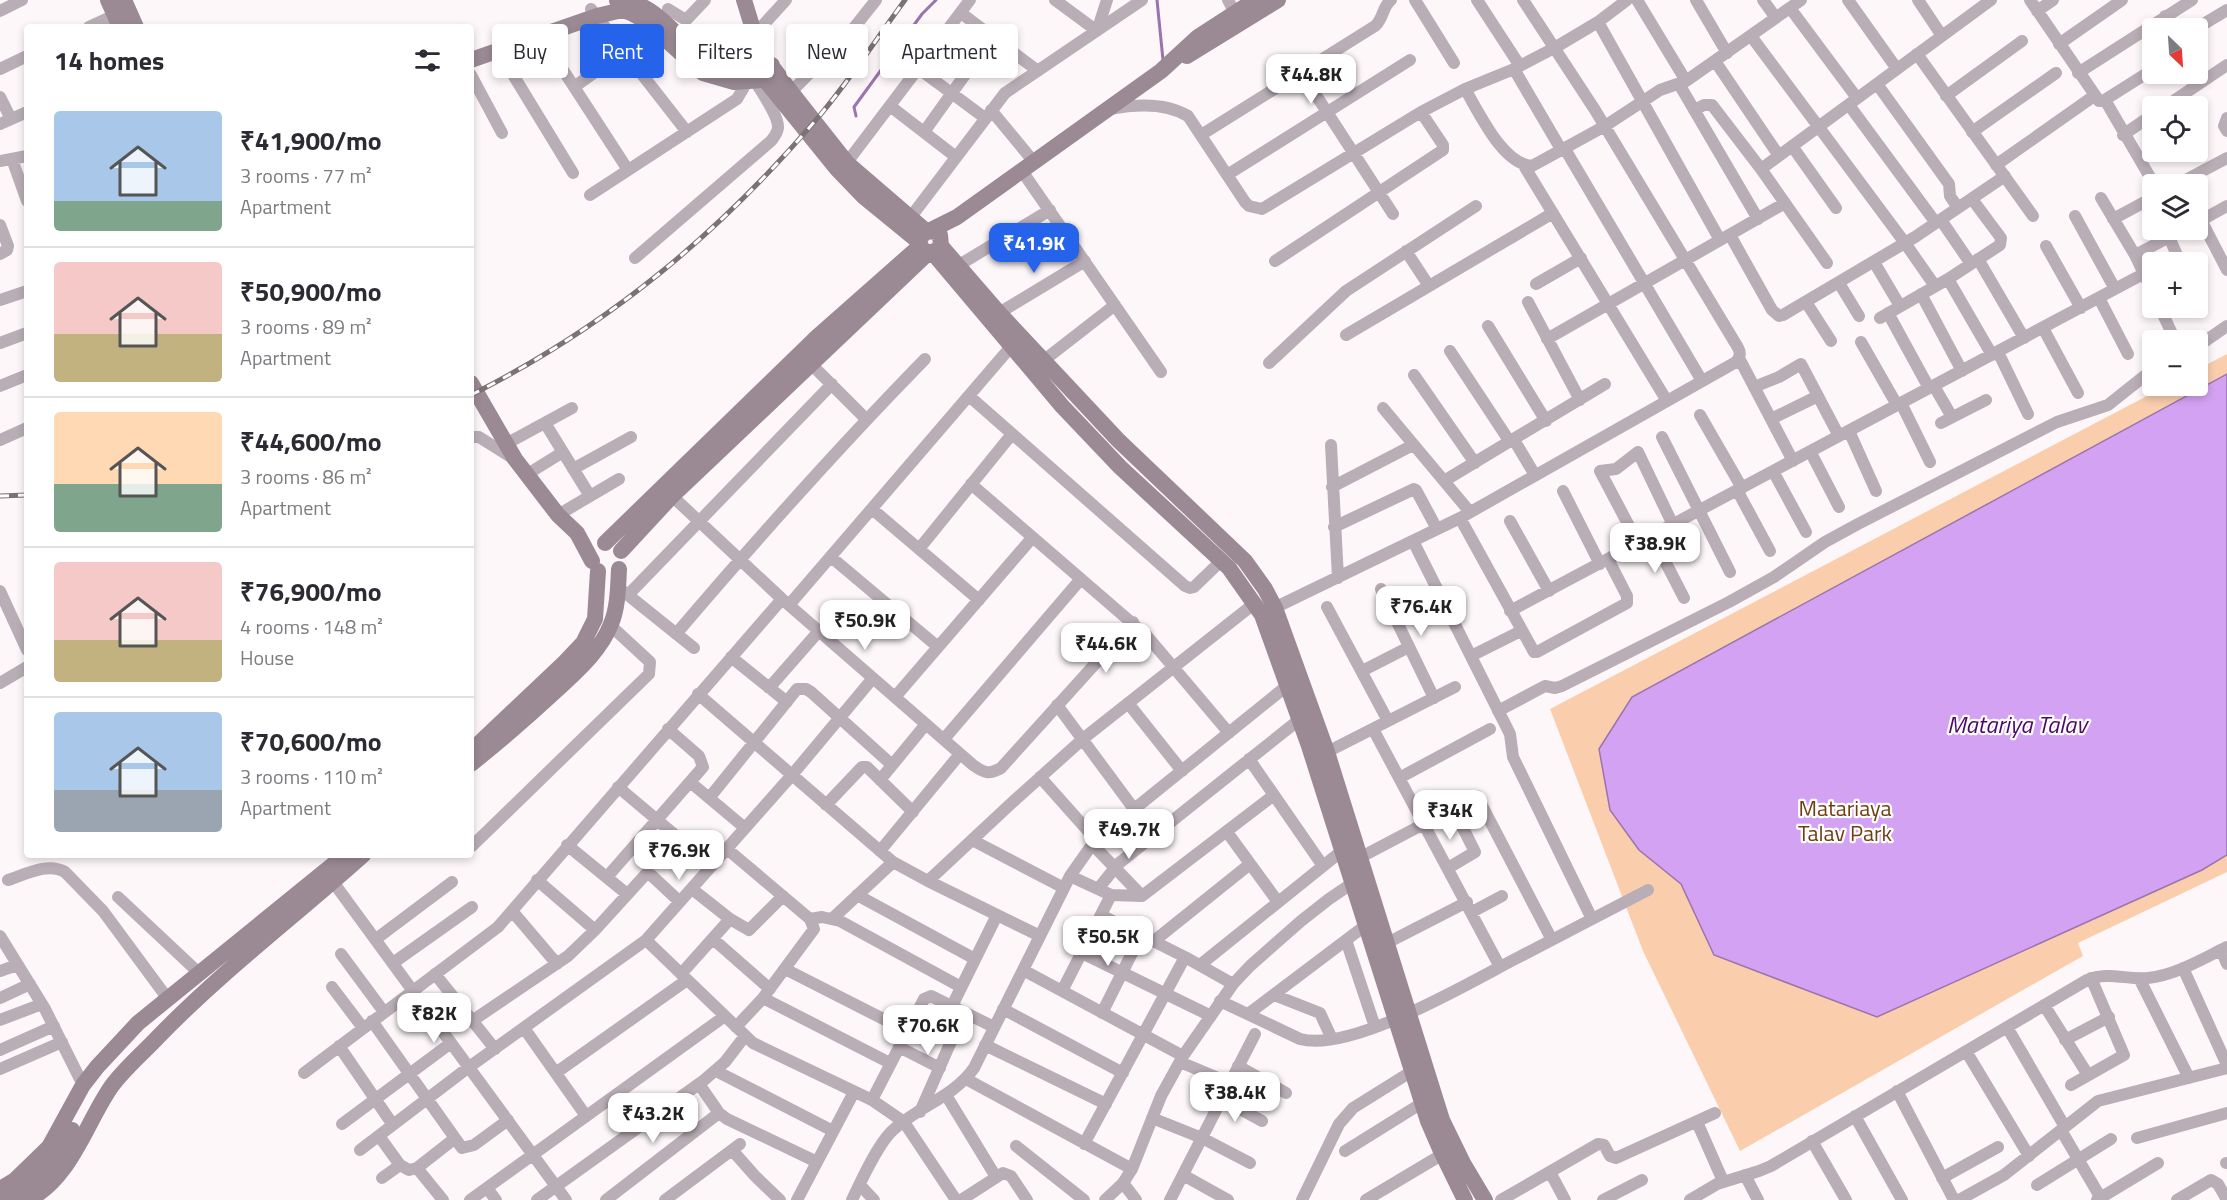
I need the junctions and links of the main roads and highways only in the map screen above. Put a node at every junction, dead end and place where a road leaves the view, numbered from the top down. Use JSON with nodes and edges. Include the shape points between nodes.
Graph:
{"nodes":[{"id":1,"x":124,"y":0,"type":"edge"},
{"id":2,"x":744,"y":0,"type":"edge"},
{"id":3,"x":1255,"y":0,"type":"edge"},
{"id":4,"x":1278,"y":0,"type":"edge"},
{"id":5,"x":612,"y":5,"type":"edge"},
{"id":6,"x":1231,"y":6,"type":"edge"},
{"id":7,"x":668,"y":9,"type":"edge"},
{"id":8,"x":594,"y":12,"type":"junction"},
{"id":9,"x":135,"y":24,"type":"edge"},
{"id":10,"x":680,"y":24,"type":"edge"},
{"id":11,"x":751,"y":24,"type":"edge"},
{"id":12,"x":474,"y":48,"type":"edge"},
{"id":13,"x":676,"y":49,"type":"edge"},
{"id":14,"x":474,"y":59,"type":"edge"},
{"id":15,"x":1161,"y":71,"type":"junction"},
{"id":16,"x":721,"y":78,"type":"edge"},
{"id":17,"x":749,"y":78,"type":"edge"},
{"id":18,"x":763,"y":78,"type":"edge"},
{"id":19,"x":765,"y":78,"type":"edge"},
{"id":20,"x":843,"y":167,"type":"junction"},
{"id":21,"x":930,"y":243,"type":"junction"},
{"id":22,"x":1016,"y":341,"type":"junction"},
{"id":23,"x":474,"y":388,"type":"edge"},
{"id":24,"x":577,"y":533,"type":"junction"},
{"id":25,"x":602,"y":543,"type":"junction"},
{"id":26,"x":621,"y":551,"type":"junction"},
{"id":27,"x":595,"y":566,"type":"junction"},
{"id":28,"x":619,"y":569,"type":"junction"},
{"id":29,"x":1264,"y":609,"type":"junction"},
{"id":30,"x":474,"y":747,"type":"edge"},
{"id":31,"x":474,"y":762,"type":"edge"},
{"id":32,"x":343,"y":858,"type":"edge"},
{"id":33,"x":358,"y":858,"type":"edge"},
{"id":34,"x":329,"y":876,"type":"junction"},
{"id":35,"x":1360,"y":879,"type":"junction"},
{"id":36,"x":194,"y":979,"type":"junction"},
{"id":37,"x":199,"y":997,"type":"junction"},
{"id":38,"x":1402,"y":1017,"type":"junction"},
{"id":39,"x":163,"y":1019,"type":"junction"},
{"id":40,"x":1418,"y":1067,"type":"junction"},
{"id":41,"x":1449,"y":1151,"type":"junction"},
{"id":42,"x":0,"y":1188,"type":"edge"},
{"id":43,"x":1463,"y":1199,"type":"edge"},
{"id":44,"x":2,"y":1200,"type":"edge"},
{"id":45,"x":28,"y":1200,"type":"edge"},
{"id":46,"x":1485,"y":1200,"type":"edge"}],
"edges":[{"from":1,"to":9,"type":"main road"},
{"from":2,"to":11,"type":"main road"},
{"from":3,"to":6,"type":"main road"},
{"from":4,"to":15,"type":"main road"},
{"from":5,"to":7,"type":"main road","via":[[623,1]]},
{"from":5,"to":8,"type":"main road"},
{"from":5,"to":13,"type":"main road","via":[[644,20]]},
{"from":6,"to":15,"type":"main road"},
{"from":7,"to":10,"type":"main road"},
{"from":8,"to":12,"type":"main road"},
{"from":8,"to":14,"type":"main road","via":[[541,36]]},
{"from":15,"to":21,"type":"main road","via":[[957,217]]},
{"from":16,"to":17,"type":"main road","via":[[735,82]]},
{"from":18,"to":20,"type":"main road"},
{"from":19,"to":20,"type":"main road","via":[[791,92]]},
{"from":20,"to":21,"type":"main road","via":[[910,218]]},
{"from":20,"to":21,"type":"main road","via":[[863,196]]},
{"from":21,"to":22,"type":"main road"},
{"from":21,"to":22,"type":"main road","via":[[959,265],[999,313]]},
{"from":21,"to":25,"type":"main road","via":[[817,337]]},
{"from":21,"to":26,"type":"main road"},
{"from":22,"to":29,"type":"main road","via":[[1062,406],[1120,467],[1221,561]]},
{"from":22,"to":29,"type":"main road","via":[[1043,361],[1147,470],[1245,561],[1265,589]]},
{"from":23,"to":24,"type":"main road","via":[[526,475]]},
{"from":24,"to":25,"type":"main road"},
{"from":24,"to":27,"type":"main road"},
{"from":25,"to":26,"type":"main road","via":[[614,544]]},
{"from":25,"to":27,"type":"main road","via":[[593,551]]},
{"from":26,"to":28,"type":"main road"},
{"from":27,"to":28,"type":"main road","via":[[610,574]]},
{"from":27,"to":30,"type":"main road","via":[[595,619],[583,643]]},
{"from":28,"to":31,"type":"main road","via":[[623,591],[611,626],[584,664]]},
{"from":29,"to":35,"type":"main road","via":[[1343,850]]},
{"from":29,"to":35,"type":"main road","via":[[1327,752],[1361,857]]},
{"from":32,"to":34,"type":"main road"},
{"from":33,"to":34,"type":"main road"},
{"from":34,"to":36,"type":"main road"},
{"from":34,"to":37,"type":"main road"},
{"from":35,"to":38,"type":"main road","via":[[1387,943]]},
{"from":35,"to":38,"type":"main road","via":[[1366,925]]},
{"from":36,"to":39,"type":"main road"},
{"from":36,"to":42,"type":"main road","via":[[138,1023],[97,1067],[49,1148],[22,1174]]},
{"from":37,"to":39,"type":"main road"},
{"from":37,"to":45,"type":"main road","via":[[113,1084],[65,1165],[53,1181]]},
{"from":38,"to":40,"type":"main road"},
{"from":39,"to":44,"type":"main road","via":[[100,1079],[57,1157],[40,1177]]},
{"from":40,"to":41,"type":"main road","via":[[1442,1120]]},
{"from":40,"to":41,"type":"main road","via":[[1422,1103]]},
{"from":41,"to":43,"type":"main road"},
{"from":41,"to":46,"type":"main road"}]}
